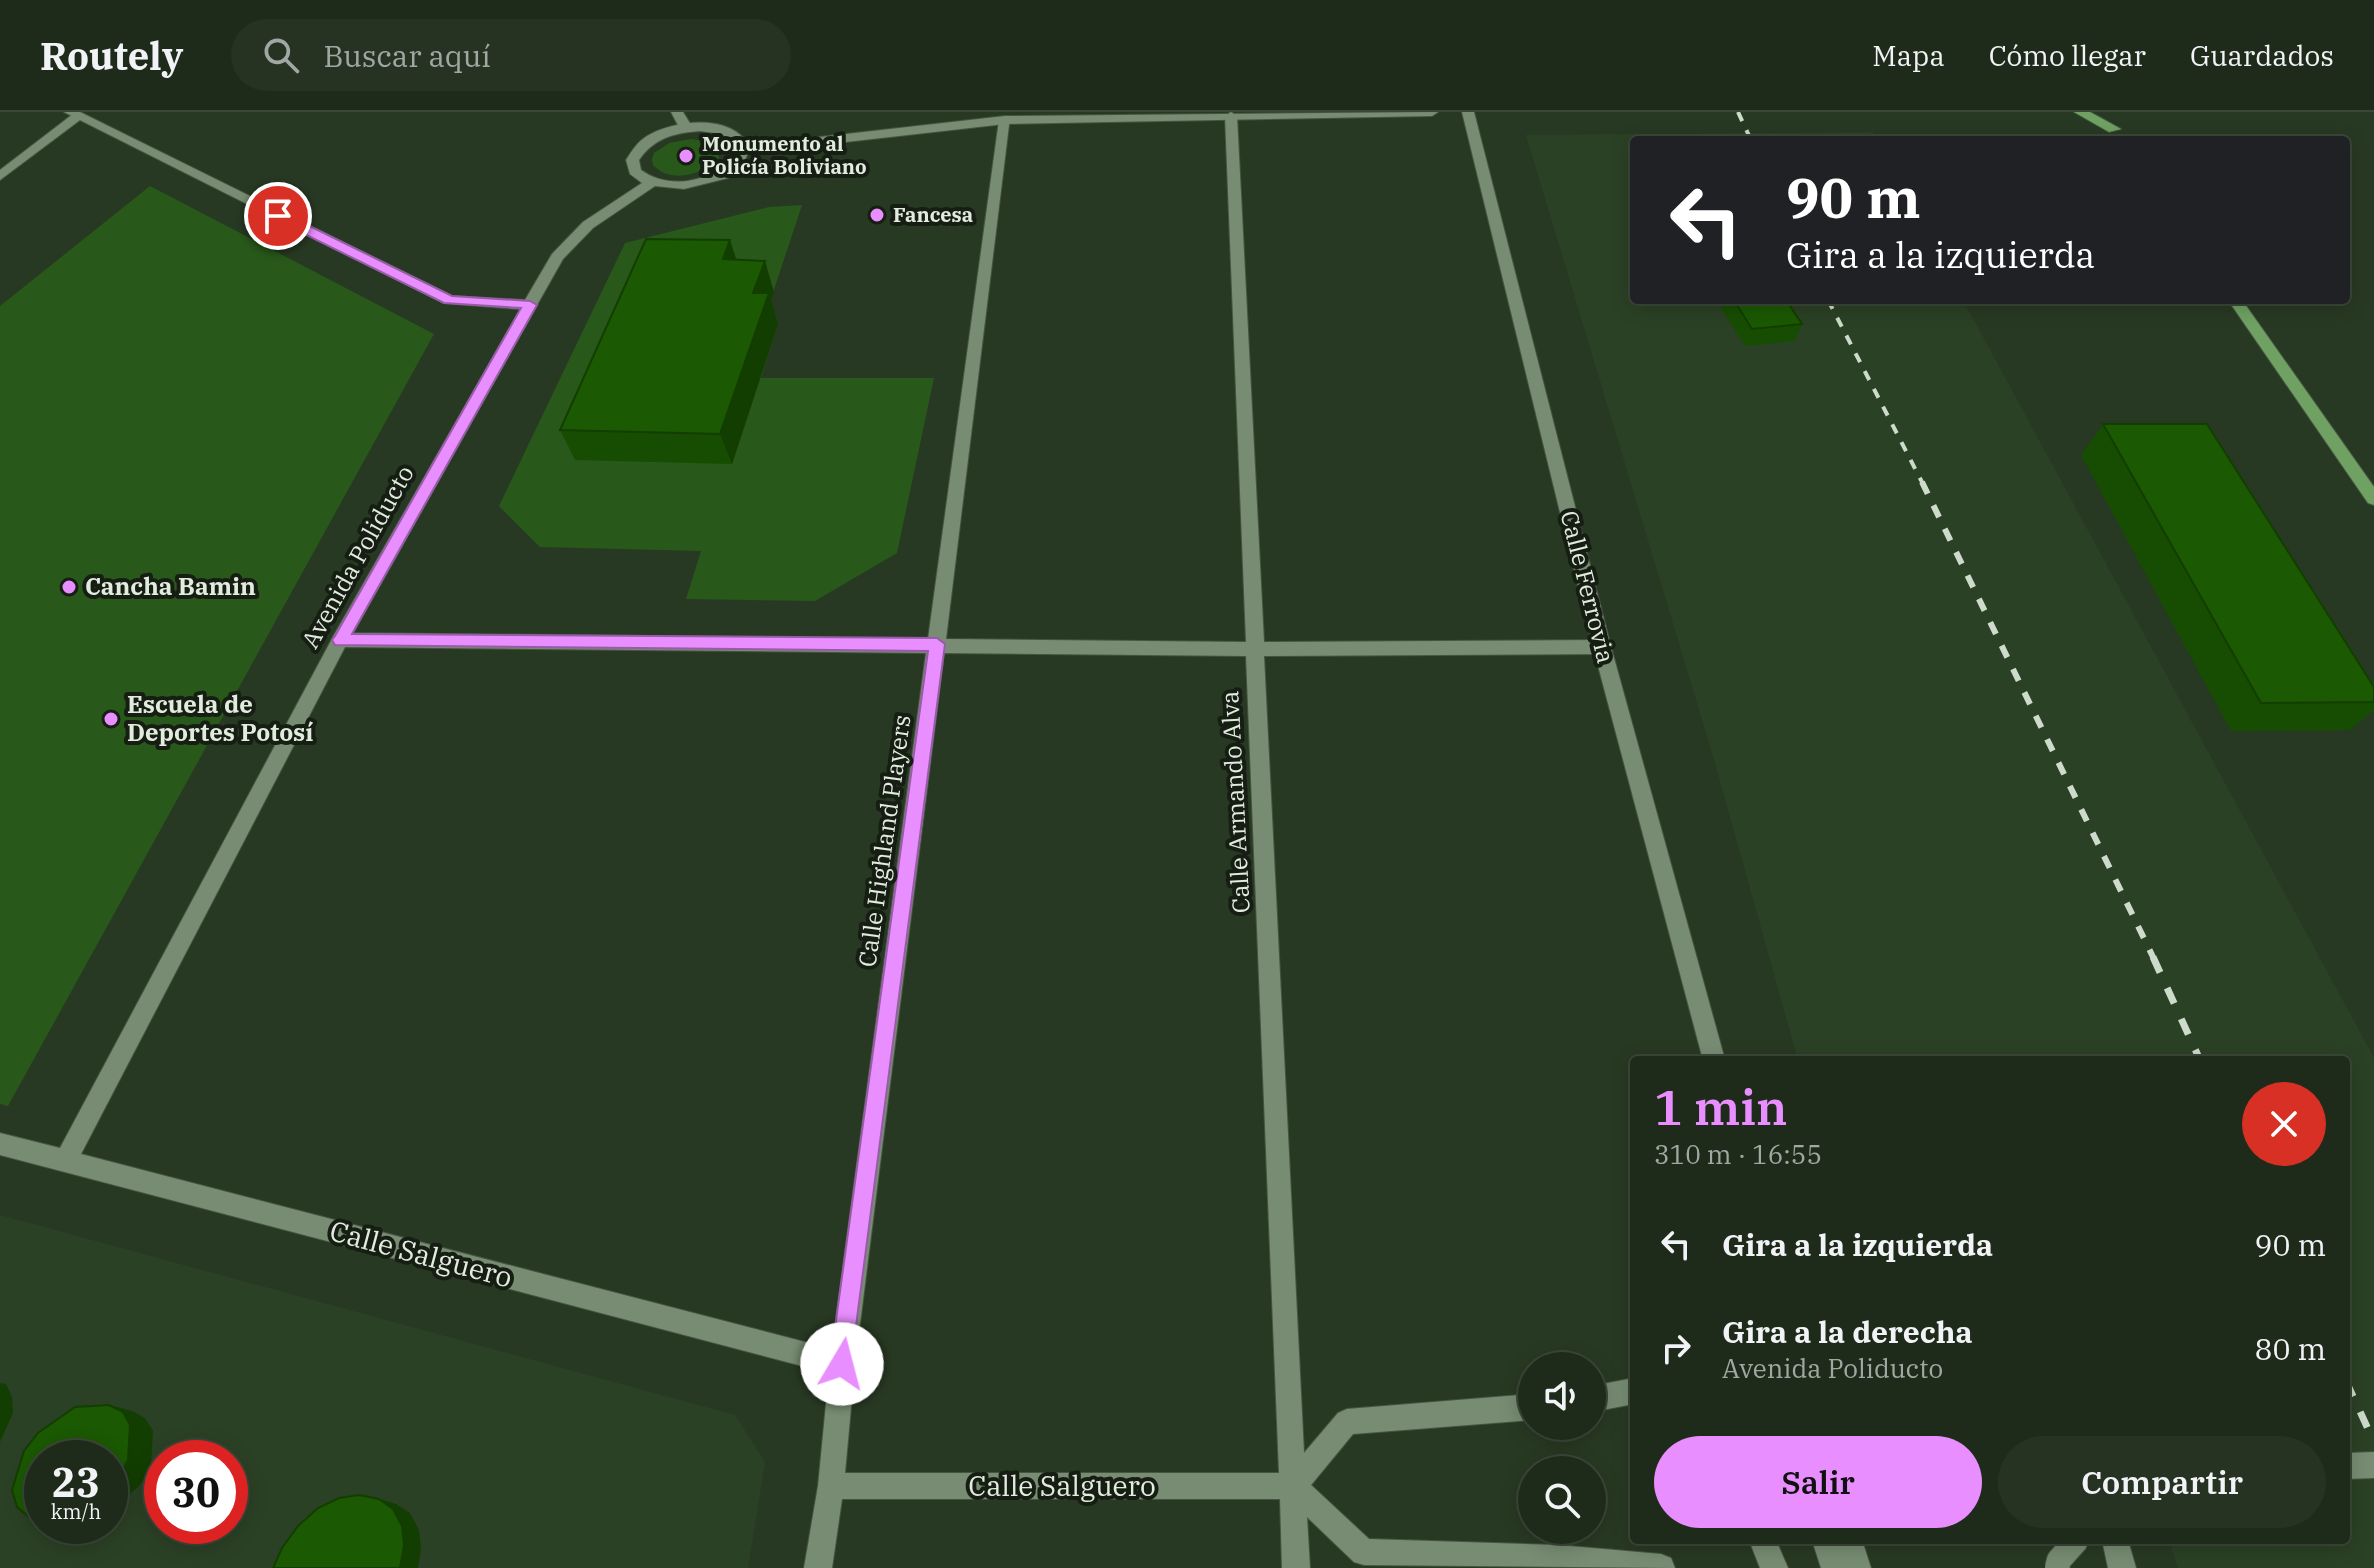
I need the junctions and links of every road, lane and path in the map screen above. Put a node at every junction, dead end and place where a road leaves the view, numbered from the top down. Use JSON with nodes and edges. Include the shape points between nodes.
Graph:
{"nodes":[{"id":1,"x":677,"y":112,"type":"edge"},
{"id":2,"x":1380,"y":112,"type":"edge"},
{"id":3,"x":1432,"y":112,"type":"edge"},
{"id":4,"x":1468,"y":112,"type":"edge"},
{"id":5,"x":2080,"y":112,"type":"edge"},
{"id":6,"x":2106,"y":112,"type":"edge"},
{"id":7,"x":76,"y":114,"type":"edge"},
{"id":8,"x":1057,"y":116,"type":"edge"},
{"id":9,"x":1231,"y":116,"type":"junction"},
{"id":10,"x":1005,"y":120,"type":"junction"},
{"id":11,"x":686,"y":128,"type":"junction"},
{"id":12,"x":2118,"y":134,"type":"edge"},
{"id":13,"x":743,"y":150,"type":"junction"},
{"id":14,"x":0,"y":176,"type":"edge"},
{"id":15,"x":651,"y":183,"type":"junction"},
{"id":16,"x":2238,"y":304,"type":"edge"},
{"id":17,"x":530,"y":305,"type":"junction"},
{"id":18,"x":2374,"y":499,"type":"edge"},
{"id":19,"x":340,"y":640,"type":"junction"},
{"id":20,"x":937,"y":644,"type":"junction"},
{"id":21,"x":1602,"y":647,"type":"junction"},
{"id":22,"x":1256,"y":649,"type":"junction"},
{"id":23,"x":1713,"y":1056,"type":"edge"},
{"id":24,"x":0,"y":1144,"type":"edge"},
{"id":25,"x":65,"y":1162,"type":"junction"},
{"id":26,"x":842,"y":1364,"type":"junction"},
{"id":27,"x":1630,"y":1392,"type":"edge"},
{"id":28,"x":1606,"y":1396,"type":"edge"},
{"id":29,"x":1518,"y":1408,"type":"edge"},
{"id":30,"x":2374,"y":1465,"type":"edge"},
{"id":31,"x":2350,"y":1466,"type":"edge"},
{"id":32,"x":831,"y":1486,"type":"junction"},
{"id":33,"x":1293,"y":1486,"type":"junction"},
{"id":34,"x":1764,"y":1544,"type":"edge"},
{"id":35,"x":1770,"y":1544,"type":"edge"},
{"id":36,"x":1826,"y":1544,"type":"edge"},
{"id":37,"x":1850,"y":1544,"type":"edge"},
{"id":38,"x":2059,"y":1544,"type":"edge"},
{"id":39,"x":2073,"y":1544,"type":"edge"},
{"id":40,"x":2116,"y":1544,"type":"edge"},
{"id":41,"x":818,"y":1568,"type":"edge"},
{"id":42,"x":1296,"y":1568,"type":"edge"},
{"id":43,"x":1661,"y":1568,"type":"edge"},
{"id":44,"x":1774,"y":1568,"type":"edge"},
{"id":45,"x":1835,"y":1568,"type":"edge"},
{"id":46,"x":1857,"y":1568,"type":"edge"},
{"id":47,"x":2057,"y":1568,"type":"edge"},
{"id":48,"x":2068,"y":1568,"type":"edge"},
{"id":49,"x":2122,"y":1568,"type":"edge"}],
"edges":[{"from":1,"to":11,"type":"street"},
{"from":2,"to":3,"type":"street"},
{"from":2,"to":9,"type":"street"},
{"from":4,"to":21,"type":"street","name":"Calle Ferrovia"},
{"from":5,"to":12,"type":"main road"},
{"from":6,"to":12,"type":"main road"},
{"from":7,"to":14,"type":"street"},
{"from":7,"to":17,"type":"street","via":[[449,300]]},
{"from":8,"to":9,"type":"street"},
{"from":8,"to":10,"type":"street"},
{"from":9,"to":22,"type":"street","name":"Calle Armando Alva"},
{"from":10,"to":13,"type":"street"},
{"from":10,"to":20,"type":"street","name":"Calle Highland Players"},
{"from":11,"to":13,"type":"street","via":[[730,133]]},
{"from":11,"to":15,"type":"street","via":[[658,135],[639,149],[633,168]]},
{"from":13,"to":15,"type":"street","via":[[733,169],[711,180],[685,187]]},
{"from":15,"to":17,"type":"street","name":"Avenida Poliducto","via":[[588,225],[557,257]]},
{"from":16,"to":18,"type":"main road"},
{"from":17,"to":19,"type":"street","name":"Avenida Poliducto"},
{"from":19,"to":20,"type":"street"},
{"from":19,"to":25,"type":"street","name":"Avenida Poliducto"},
{"from":20,"to":22,"type":"street"},
{"from":20,"to":26,"type":"street","name":"Calle Highland Players"},
{"from":21,"to":22,"type":"street"},
{"from":21,"to":23,"type":"street","name":"Calle Ferrovia"},
{"from":22,"to":33,"type":"street","name":"Calle Armando Alva"},
{"from":24,"to":25,"type":"street","name":"Calle Salguero"},
{"from":25,"to":26,"type":"street","name":"Calle Salguero"},
{"from":26,"to":32,"type":"street","name":"Calle Highland Players"},
{"from":27,"to":28,"type":"street"},
{"from":29,"to":33,"type":"street","via":[[1347,1422]]},
{"from":30,"to":31,"type":"street"},
{"from":32,"to":33,"type":"street","name":"Calle Salguero"},
{"from":32,"to":41,"type":"street","name":"Calle Highland Players"},
{"from":33,"to":42,"type":"street","name":"Calle Armando Alva"},
{"from":33,"to":43,"type":"street","via":[[1364,1552]]},
{"from":34,"to":44,"type":"street"},
{"from":35,"to":44,"type":"street"},
{"from":36,"to":45,"type":"street"},
{"from":37,"to":46,"type":"street"},
{"from":38,"to":48,"type":"street"},
{"from":39,"to":47,"type":"street","bridge":true},
{"from":40,"to":49,"type":"street"}]}
